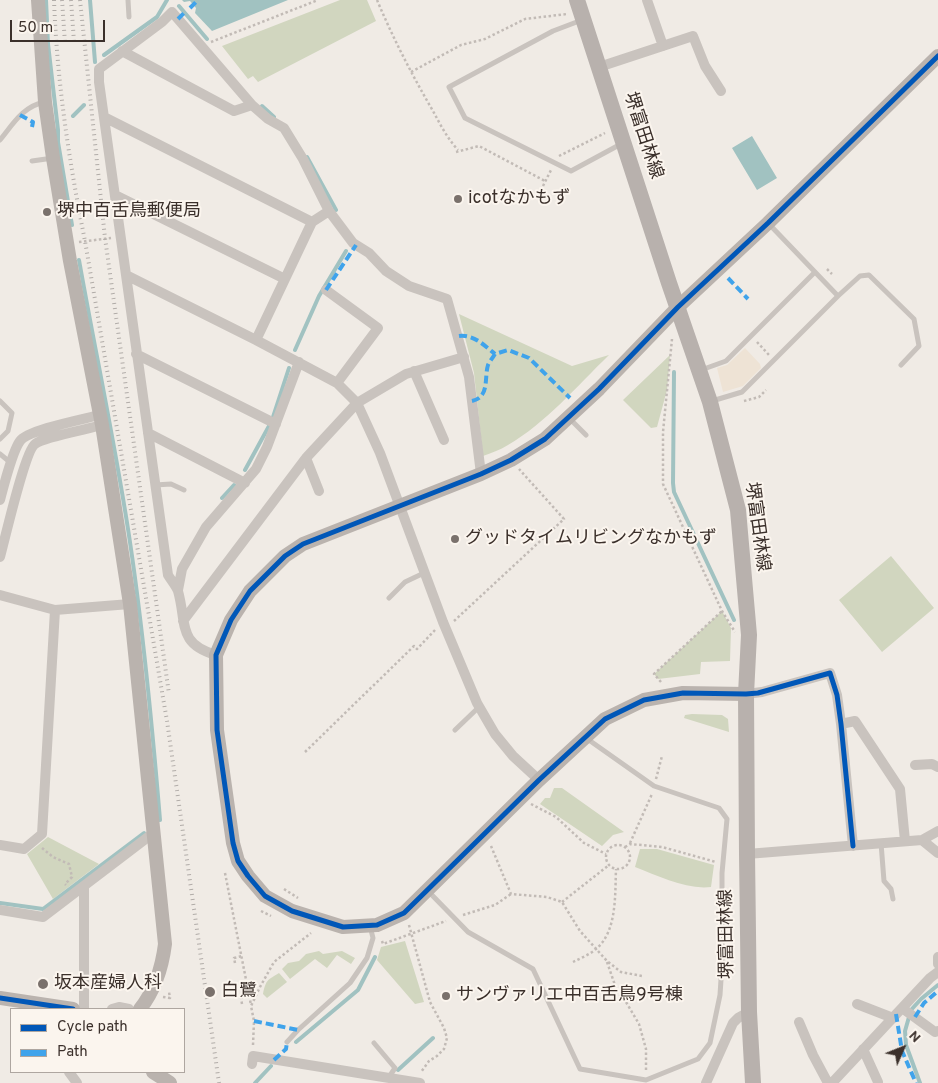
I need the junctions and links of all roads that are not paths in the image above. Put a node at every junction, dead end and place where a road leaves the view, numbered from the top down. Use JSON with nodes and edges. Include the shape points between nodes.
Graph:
{"nodes":[{"id":1,"x":38,"y":0,"type":"edge"},
{"id":2,"x":128,"y":0,"type":"edge"},
{"id":3,"x":577,"y":0,"type":"edge"},
{"id":4,"x":647,"y":0,"type":"edge"},
{"id":5,"x":129,"y":17,"type":"dead end"},
{"id":6,"x":576,"y":17,"type":"junction"},
{"id":7,"x":663,"y":46,"type":"junction"},
{"id":8,"x":122,"y":51,"type":"junction"},
{"id":9,"x":938,"y":56,"type":"edge"},
{"id":10,"x":599,"y":67,"type":"junction"},
{"id":11,"x":720,"y":91,"type":"dead end"},
{"id":12,"x":45,"y":102,"type":"junction"},
{"id":13,"x":252,"y":105,"type":"junction"},
{"id":14,"x":104,"y":116,"type":"junction"},
{"id":15,"x":0,"y":140,"type":"edge"},
{"id":16,"x":624,"y":143,"type":"junction"},
{"id":17,"x":53,"y":158,"type":"junction"},
{"id":18,"x":32,"y":162,"type":"dead end"},
{"id":19,"x":115,"y":195,"type":"junction"},
{"id":20,"x":329,"y":211,"type":"junction"},
{"id":21,"x":312,"y":222,"type":"junction"},
{"id":22,"x":768,"y":223,"type":"junction"},
{"id":23,"x":816,"y":272,"type":"junction"},
{"id":24,"x":126,"y":275,"type":"junction"},
{"id":25,"x":285,"y":279,"type":"junction"},
{"id":26,"x":326,"y":290,"type":"dead end"},
{"id":27,"x":838,"y":296,"type":"junction"},
{"id":28,"x":678,"y":307,"type":"junction"},
{"id":29,"x":256,"y":340,"type":"junction"},
{"id":30,"x":136,"y":354,"type":"junction"},
{"id":31,"x":464,"y":357,"type":"junction"},
{"id":32,"x":299,"y":362,"type":"junction"},
{"id":33,"x":901,"y":364,"type":"dead end"},
{"id":34,"x":700,"y":370,"type":"junction"},
{"id":35,"x":414,"y":371,"type":"junction"},
{"id":36,"x":337,"y":383,"type":"junction"},
{"id":37,"x":0,"y":401,"type":"edge"},
{"id":38,"x":710,"y":402,"type":"junction"},
{"id":39,"x":357,"y":403,"type":"junction"},
{"id":40,"x":568,"y":417,"type":"junction"},
{"id":41,"x":100,"y":420,"type":"junction"},
{"id":42,"x":276,"y":424,"type":"junction"},
{"id":43,"x":148,"y":434,"type":"junction"},
{"id":44,"x":586,"y":435,"type":"dead end"},
{"id":45,"x":0,"y":439,"type":"edge"},
{"id":46,"x":444,"y":440,"type":"dead end"},
{"id":47,"x":0,"y":454,"type":"edge"},
{"id":48,"x":306,"y":458,"type":"junction"},
{"id":49,"x":11,"y":463,"type":"junction"},
{"id":50,"x":481,"y":474,"type":"junction"},
{"id":51,"x":245,"y":483,"type":"junction"},
{"id":52,"x":155,"y":485,"type":"junction"},
{"id":53,"x":184,"y":490,"type":"dead end"},
{"id":54,"x":319,"y":491,"type":"dead end"},
{"id":55,"x":0,"y":500,"type":"edge"},
{"id":56,"x":400,"y":505,"type":"junction"},
{"id":57,"x":0,"y":557,"type":"edge"},
{"id":58,"x":425,"y":572,"type":"junction"},
{"id":59,"x":178,"y":590,"type":"junction"},
{"id":60,"x":0,"y":595,"type":"edge"},
{"id":61,"x":388,"y":598,"type":"dead end"},
{"id":62,"x":130,"y":604,"type":"junction"},
{"id":63,"x":55,"y":610,"type":"junction"},
{"id":64,"x":183,"y":621,"type":"junction"},
{"id":65,"x":216,"y":655,"type":"junction"},
{"id":66,"x":746,"y":694,"type":"junction"},
{"id":67,"x":479,"y":707,"type":"junction"},
{"id":68,"x":841,"y":724,"type":"junction"},
{"id":69,"x":456,"y":730,"type":"dead end"},
{"id":70,"x":586,"y":738,"type":"junction"},
{"id":71,"x":915,"y":765,"type":"dead end"},
{"id":72,"x":938,"y":767,"type":"edge"},
{"id":73,"x":539,"y":780,"type":"junction"},
{"id":74,"x":938,"y":831,"type":"edge"},
{"id":75,"x":152,"y":834,"type":"junction"},
{"id":76,"x":922,"y":840,"type":"junction"},
{"id":77,"x":905,"y":841,"type":"junction"},
{"id":78,"x":881,"y":843,"type":"junction"},
{"id":79,"x":0,"y":845,"type":"edge"},
{"id":80,"x":853,"y":846,"type":"junction"},
{"id":81,"x":938,"y":852,"type":"edge"},
{"id":82,"x":747,"y":854,"type":"junction"},
{"id":83,"x":84,"y":886,"type":"junction"},
{"id":84,"x":428,"y":890,"type":"junction"},
{"id":85,"x":893,"y":899,"type":"dead end"},
{"id":86,"x":0,"y":910,"type":"edge"},
{"id":87,"x":370,"y":926,"type":"junction"},
{"id":88,"x":938,"y":957,"type":"edge"},
{"id":89,"x":938,"y":964,"type":"edge"},
{"id":90,"x":938,"y":972,"type":"edge"},
{"id":91,"x":0,"y":998,"type":"edge"},
{"id":92,"x":857,"y":1004,"type":"dead end"},
{"id":93,"x":28,"y":1006,"type":"edge"},
{"id":94,"x":57,"y":1008,"type":"edge"},
{"id":95,"x":84,"y":1008,"type":"edge"},
{"id":96,"x":141,"y":1008,"type":"edge"},
{"id":97,"x":749,"y":1012,"type":"junction"},
{"id":98,"x":907,"y":1012,"type":"junction"},
{"id":99,"x":893,"y":1018,"type":"junction"},
{"id":100,"x":799,"y":1022,"type":"dead end"},
{"id":101,"x":938,"y":1031,"type":"edge"},
{"id":102,"x":287,"y":1042,"type":"dead end"},
{"id":103,"x":374,"y":1043,"type":"dead end"},
{"id":104,"x":863,"y":1049,"type":"junction"},
{"id":105,"x":252,"y":1060,"type":"road end"},
{"id":106,"x":155,"y":1073,"type":"edge"},
{"id":107,"x":390,"y":1080,"type":"edge"},
{"id":108,"x":878,"y":1082,"type":"edge"},
{"id":109,"x":170,"y":1083,"type":"edge"},
{"id":110,"x":419,"y":1083,"type":"edge"},
{"id":111,"x":706,"y":1083,"type":"edge"},
{"id":112,"x":754,"y":1083,"type":"edge"},
{"id":113,"x":828,"y":1083,"type":"edge"},
{"id":114,"x":832,"y":1083,"type":"edge"}],
"edges":[{"from":1,"to":12,"type":"street"},
{"from":2,"to":5,"type":"lane"},
{"from":3,"to":6,"type":"main road","name":"堺富田林線"},
{"from":4,"to":7,"type":"street"},
{"from":6,"to":10,"type":"main road","name":"堺富田林線"},
{"from":6,"to":16,"type":"lane","via":[[449,87],[465,118],[570,170]]},
{"from":7,"to":10,"type":"street"},
{"from":7,"to":11,"type":"street","via":[[694,36],[705,66]]},
{"from":8,"to":13,"type":"street","via":[[234,110]]},
{"from":8,"to":13,"type":"street","via":[[172,12]]},
{"from":8,"to":14,"type":"street","via":[[99,69]]},
{"from":9,"to":22,"type":"street"},
{"from":10,"to":16,"type":"main road","name":"堺富田林線"},
{"from":12,"to":15,"type":"lane","via":[[34,104],[20,115]]},
{"from":12,"to":17,"type":"street"},
{"from":13,"to":20,"type":"street","via":[[284,128]]},
{"from":14,"to":19,"type":"street"},
{"from":14,"to":21,"type":"street"},
{"from":16,"to":28,"type":"main road","name":"堺富田林線"},
{"from":17,"to":18,"type":"lane"},
{"from":17,"to":41,"type":"street","via":[[69,279]]},
{"from":19,"to":24,"type":"street"},
{"from":19,"to":25,"type":"street"},
{"from":20,"to":21,"type":"street"},
{"from":20,"to":31,"type":"street","via":[[353,242],[386,271],[409,286],[447,299]]},
{"from":21,"to":25,"type":"street"},
{"from":22,"to":23,"type":"lane"},
{"from":22,"to":28,"type":"street"},
{"from":23,"to":27,"type":"lane"},
{"from":23,"to":34,"type":"lane","via":[[726,361]]},
{"from":24,"to":29,"type":"street"},
{"from":24,"to":30,"type":"street"},
{"from":25,"to":29,"type":"street"},
{"from":26,"to":36,"type":"street","via":[[378,328]]},
{"from":27,"to":33,"type":"lane","via":[[860,276],[869,275],[914,319],[919,346]]},
{"from":27,"to":38,"type":"lane","via":[[742,392]]},
{"from":28,"to":34,"type":"main road","name":"堺富田林線"},
{"from":28,"to":40,"type":"street"},
{"from":29,"to":32,"type":"street"},
{"from":30,"to":42,"type":"street"},
{"from":30,"to":43,"type":"street"},
{"from":31,"to":35,"type":"street"},
{"from":31,"to":50,"type":"street"},
{"from":32,"to":36,"type":"street"},
{"from":32,"to":42,"type":"street"},
{"from":34,"to":38,"type":"main road","name":"堺富田林線"},
{"from":35,"to":39,"type":"street"},
{"from":35,"to":46,"type":"street"},
{"from":36,"to":39,"type":"street"},
{"from":37,"to":45,"type":"lane","via":[[12,413],[8,431]]},
{"from":38,"to":66,"type":"main road","name":"堺富田林線","via":[[738,510],[749,635]]},
{"from":39,"to":48,"type":"street"},
{"from":39,"to":56,"type":"street"},
{"from":40,"to":44,"type":"lane"},
{"from":40,"to":50,"type":"street","via":[[544,439]]},
{"from":41,"to":49,"type":"street","via":[[32,433],[20,441]]},
{"from":41,"to":57,"type":"street","via":[[40,441],[32,447]]},
{"from":41,"to":62,"type":"street"},
{"from":42,"to":51,"type":"street","via":[[256,469]]},
{"from":43,"to":51,"type":"street"},
{"from":43,"to":52,"type":"street"},
{"from":47,"to":49,"type":"lane"},
{"from":48,"to":54,"type":"street"},
{"from":48,"to":64,"type":"street"},
{"from":49,"to":55,"type":"street"},
{"from":50,"to":56,"type":"street"},
{"from":51,"to":59,"type":"street","via":[[206,527],[182,569]]},
{"from":52,"to":53,"type":"lane","via":[[171,484]]},
{"from":52,"to":59,"type":"street","via":[[168,575]]},
{"from":56,"to":58,"type":"street"},
{"from":56,"to":65,"type":"street","via":[[303,544],[284,556],[250,591],[231,620]]},
{"from":58,"to":61,"type":"lane","via":[[405,582]]},
{"from":58,"to":67,"type":"street"},
{"from":59,"to":64,"type":"street"},
{"from":60,"to":63,"type":"street"},
{"from":62,"to":63,"type":"street"},
{"from":62,"to":75,"type":"street"},
{"from":63,"to":79,"type":"street","via":[[42,834],[24,849]]},
{"from":64,"to":65,"type":"street","via":[[190,642]]},
{"from":65,"to":87,"type":"street","via":[[217,730],[238,860],[264,896],[292,911],[343,927]]},
{"from":66,"to":68,"type":"street","via":[[830,673]]},
{"from":66,"to":70,"type":"street","via":[[682,693],[644,700],[605,719]]},
{"from":66,"to":82,"type":"main road","name":"堺富田林線"},
{"from":67,"to":69,"type":"lane"},
{"from":67,"to":73,"type":"street","via":[[513,756]]},
{"from":68,"to":77,"type":"street","via":[[855,721],[900,789]]},
{"from":68,"to":80,"type":"street"},
{"from":70,"to":73,"type":"street"},
{"from":70,"to":84,"type":"lane","via":[[654,786],[720,808],[726,819],[720,995],[710,1043],[698,1059],[646,1080],[580,1070],[533,969],[468,932]]},
{"from":71,"to":72,"type":"street"},
{"from":73,"to":84,"type":"street"},
{"from":74,"to":76,"type":"street"},
{"from":75,"to":83,"type":"street"},
{"from":75,"to":96,"type":"street","via":[[165,944],[158,978]]},
{"from":76,"to":77,"type":"street"},
{"from":76,"to":81,"type":"street"},
{"from":77,"to":78,"type":"street"},
{"from":78,"to":80,"type":"street"},
{"from":78,"to":85,"type":"lane","via":[[884,880]]},
{"from":80,"to":82,"type":"street"},
{"from":82,"to":97,"type":"main road","name":"堺富田林線"},
{"from":83,"to":86,"type":"street","via":[[43,917]]},
{"from":83,"to":95,"type":"street"},
{"from":84,"to":87,"type":"street","via":[[404,913]]},
{"from":87,"to":102,"type":"lane","via":[[373,938],[367,958],[350,983]]},
{"from":88,"to":89,"type":"street"},
{"from":90,"to":98,"type":"street","via":[[930,978]]},
{"from":91,"to":93,"type":"street"},
{"from":92,"to":99,"type":"street"},
{"from":93,"to":94,"type":"street"},
{"from":97,"to":111,"type":"street","via":[[733,1023]]},
{"from":97,"to":112,"type":"main road","name":"堺富田林線"},
{"from":98,"to":99,"type":"street"},
{"from":98,"to":101,"type":"street"},
{"from":99,"to":104,"type":"street"},
{"from":100,"to":113,"type":"street"},
{"from":103,"to":107,"type":"lane","via":[[395,1068]]},
{"from":104,"to":108,"type":"street"},
{"from":104,"to":114,"type":"street"},
{"from":105,"to":107,"type":"street"},
{"from":106,"to":109,"type":"street"},
{"from":107,"to":110,"type":"street"}]}
